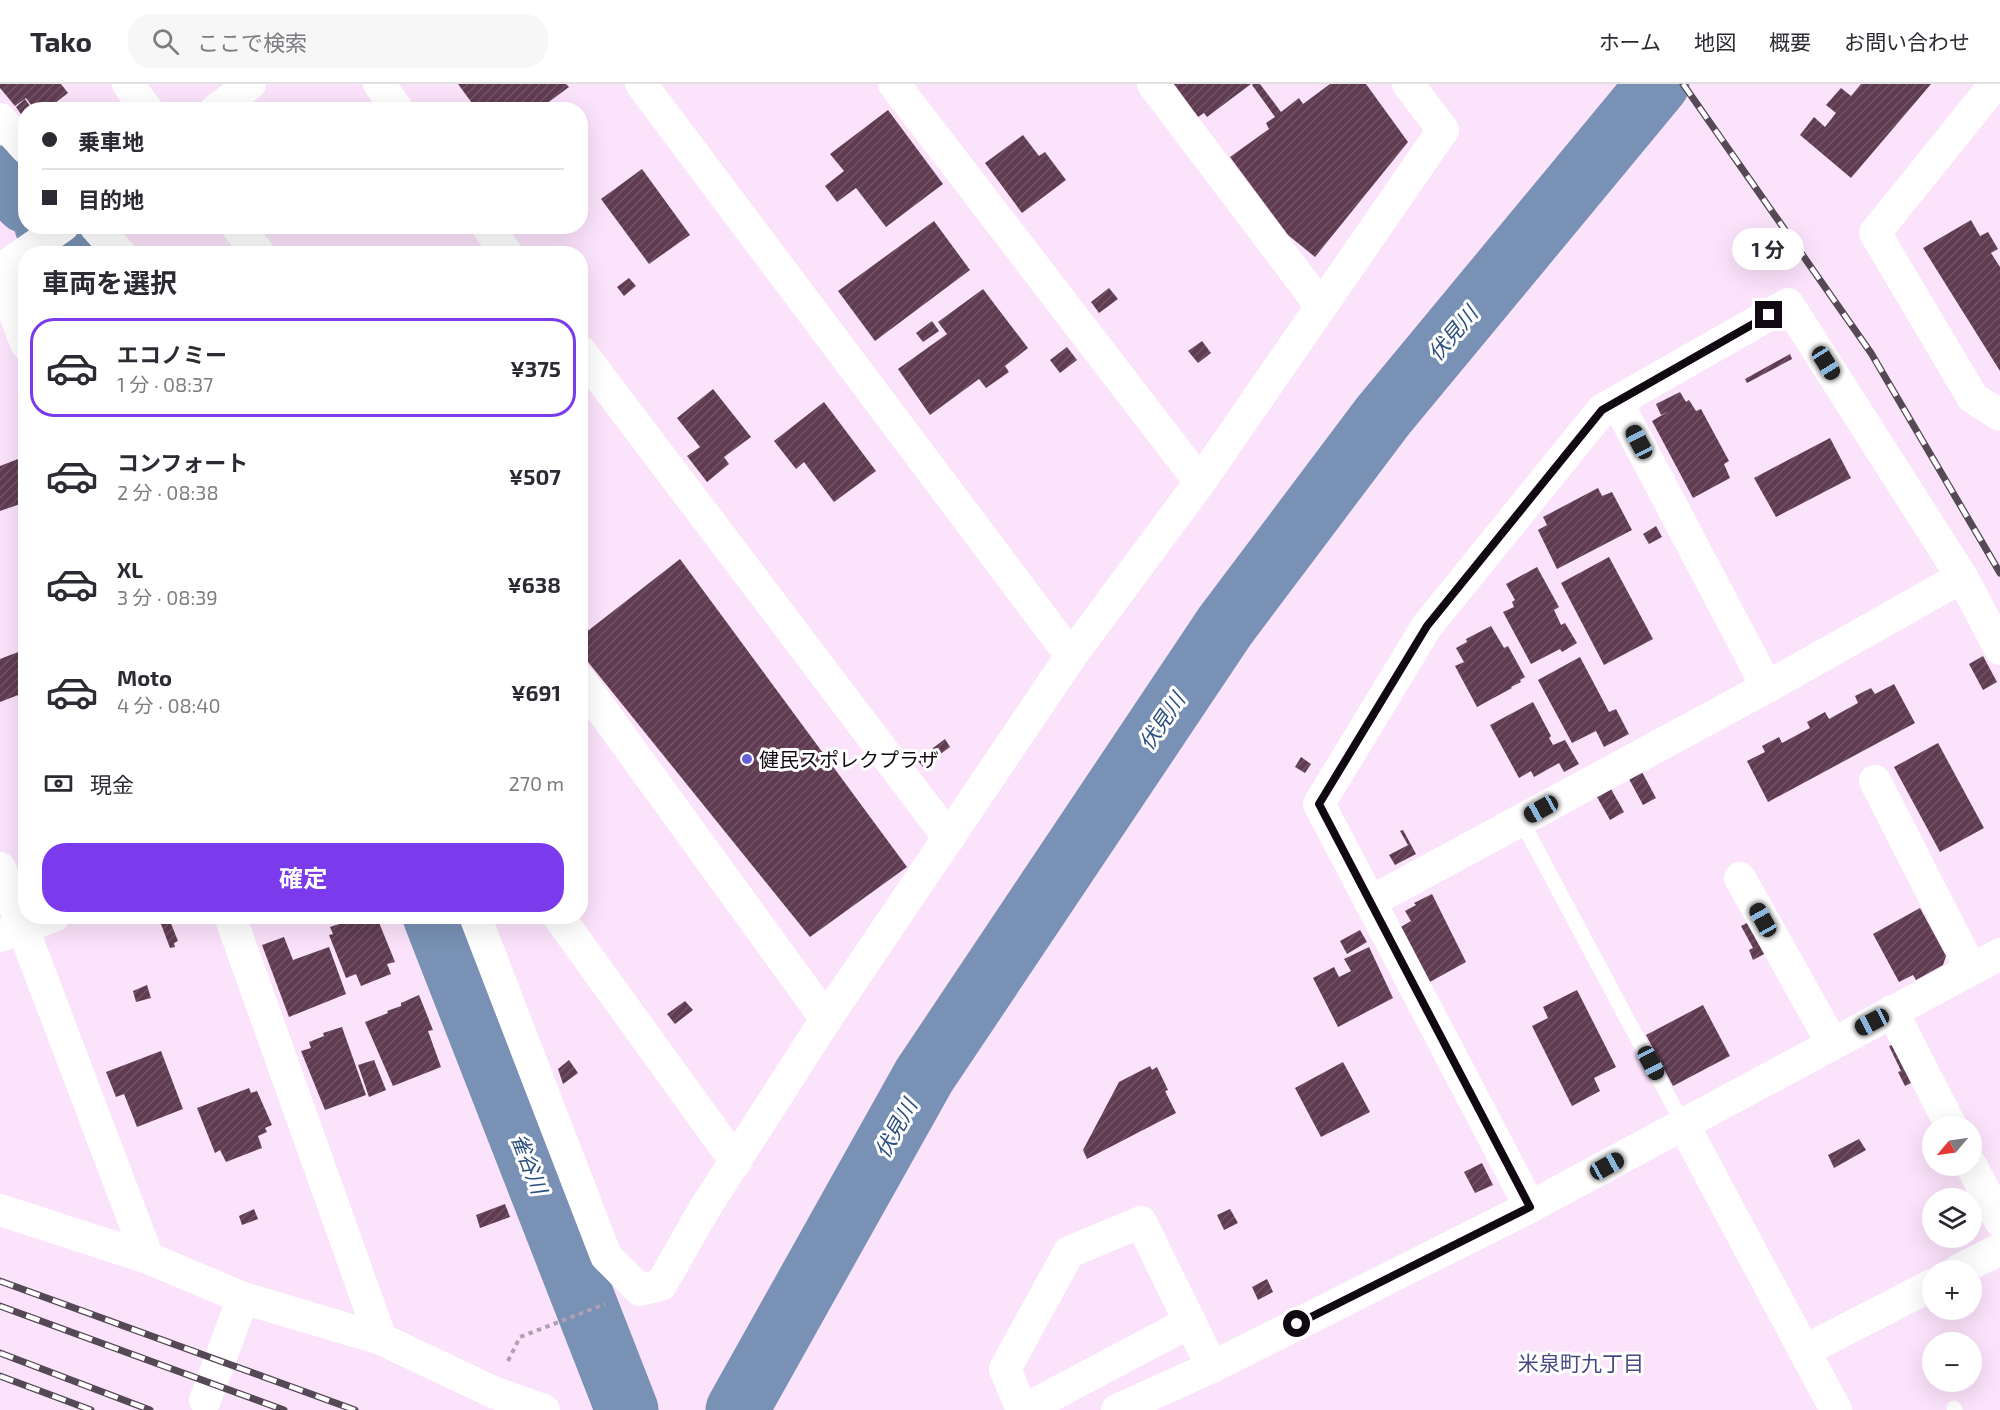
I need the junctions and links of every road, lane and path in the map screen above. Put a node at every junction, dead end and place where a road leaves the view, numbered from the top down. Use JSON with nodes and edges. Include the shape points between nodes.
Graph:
{"nodes":[{"id":1,"x":128,"y":84,"type":"edge"},
{"id":2,"x":250,"y":84,"type":"edge"},
{"id":3,"x":379,"y":84,"type":"edge"},
{"id":4,"x":641,"y":84,"type":"edge"},
{"id":5,"x":894,"y":84,"type":"edge"},
{"id":6,"x":1153,"y":84,"type":"edge"},
{"id":7,"x":1408,"y":84,"type":"edge"},
{"id":8,"x":1995,"y":84,"type":"edge"},
{"id":9,"x":141,"y":102,"type":"edge"},
{"id":10,"x":226,"y":102,"type":"edge"},
{"id":11,"x":392,"y":102,"type":"edge"},
{"id":12,"x":0,"y":119,"type":"edge"},
{"id":13,"x":18,"y":139,"type":"edge"},
{"id":14,"x":52,"y":234,"type":"edge"},
{"id":15,"x":103,"y":234,"type":"edge"},
{"id":16,"x":35,"y":246,"type":"edge"},
{"id":17,"x":113,"y":246,"type":"edge"},
{"id":18,"x":18,"y":258,"type":"edge"},
{"id":19,"x":0,"y":272,"type":"edge"},
{"id":20,"x":1321,"y":306,"type":"junction"},
{"id":21,"x":18,"y":322,"type":"edge"},
{"id":22,"x":588,"y":362,"type":"edge"},
{"id":23,"x":1617,"y":402,"type":"junction"},
{"id":24,"x":2000,"y":415,"type":"edge"},
{"id":25,"x":1200,"y":482,"type":"junction"},
{"id":26,"x":1962,"y":577,"type":"junction"},
{"id":27,"x":2000,"y":649,"type":"edge"},
{"id":28,"x":1071,"y":656,"type":"junction"},
{"id":29,"x":1767,"y":687,"type":"junction"},
{"id":30,"x":588,"y":697,"type":"edge"},
{"id":31,"x":1875,"y":781,"type":"dead end"},
{"id":32,"x":1521,"y":820,"type":"junction"},
{"id":33,"x":949,"y":838,"type":"junction"},
{"id":34,"x":0,"y":868,"type":"edge"},
{"id":35,"x":1740,"y":878,"type":"dead end"},
{"id":36,"x":1370,"y":902,"type":"junction"},
{"id":37,"x":32,"y":924,"type":"edge"},
{"id":38,"x":233,"y":924,"type":"edge"},
{"id":39,"x":478,"y":924,"type":"edge"},
{"id":40,"x":564,"y":924,"type":"edge"},
{"id":41,"x":11,"y":932,"type":"edge"},
{"id":42,"x":2000,"y":954,"type":"edge"},
{"id":43,"x":1971,"y":969,"type":"junction"},
{"id":44,"x":1892,"y":1011,"type":"junction"},
{"id":45,"x":826,"y":1019,"type":"junction"},
{"id":46,"x":1832,"y":1043,"type":"junction"},
{"id":47,"x":1946,"y":1116,"type":"edge"},
{"id":48,"x":1683,"y":1124,"type":"junction"},
{"id":49,"x":735,"y":1161,"type":"junction"},
{"id":50,"x":1977,"y":1176,"type":"edge"},
{"id":51,"x":1530,"y":1207,"type":"junction"},
{"id":52,"x":0,"y":1210,"type":"edge"},
{"id":53,"x":2000,"y":1221,"type":"edge"},
{"id":54,"x":2000,"y":1249,"type":"edge"},
{"id":55,"x":148,"y":1258,"type":"junction"},
{"id":56,"x":1979,"y":1260,"type":"edge"},
{"id":57,"x":1922,"y":1290,"type":"edge"},
{"id":58,"x":243,"y":1298,"type":"junction"},
{"id":59,"x":611,"y":1302,"type":"dead end"},
{"id":60,"x":1190,"y":1323,"type":"junction"},
{"id":61,"x":381,"y":1339,"type":"junction"},
{"id":62,"x":1804,"y":1351,"type":"junction"},
{"id":63,"x":1212,"y":1367,"type":"junction"},
{"id":64,"x":493,"y":1392,"type":"junction"},
{"id":65,"x":205,"y":1400,"type":"dead end"},
{"id":66,"x":544,"y":1410,"type":"edge"},
{"id":67,"x":1023,"y":1410,"type":"edge"},
{"id":68,"x":1117,"y":1410,"type":"edge"},
{"id":69,"x":1836,"y":1410,"type":"edge"}],
"edges":[{"from":1,"to":9,"type":"street"},
{"from":2,"to":10,"type":"street"},
{"from":3,"to":11,"type":"street"},
{"from":4,"to":28,"type":"street"},
{"from":5,"to":25,"type":"street"},
{"from":6,"to":20,"type":"street"},
{"from":7,"to":20,"type":"street","via":[[1443,130]]},
{"from":8,"to":24,"type":"street","via":[[1875,233],[1973,398]]},
{"from":12,"to":13,"type":"street"},
{"from":14,"to":16,"type":"street"},
{"from":15,"to":17,"type":"street"},
{"from":18,"to":19,"type":"street"},
{"from":19,"to":21,"type":"street"},
{"from":20,"to":25,"type":"street"},
{"from":22,"to":33,"type":"street"},
{"from":23,"to":26,"type":"street","via":[[1788,304]]},
{"from":23,"to":29,"type":"street"},
{"from":23,"to":36,"type":"street","via":[[1602,410],[1427,626],[1319,804]]},
{"from":25,"to":28,"type":"street"},
{"from":26,"to":27,"type":"street"},
{"from":26,"to":29,"type":"street"},
{"from":28,"to":33,"type":"street"},
{"from":29,"to":32,"type":"street"},
{"from":30,"to":45,"type":"street"},
{"from":31,"to":43,"type":"street"},
{"from":32,"to":36,"type":"street"},
{"from":32,"to":48,"type":"lane"},
{"from":33,"to":45,"type":"street"},
{"from":34,"to":41,"type":"street"},
{"from":35,"to":46,"type":"street"},
{"from":36,"to":51,"type":"street"},
{"from":37,"to":41,"type":"street"},
{"from":38,"to":61,"type":"street"},
{"from":39,"to":49,"type":"street","via":[[606,1256],[640,1290],[661,1286]]},
{"from":40,"to":49,"type":"street"},
{"from":41,"to":55,"type":"street"},
{"from":42,"to":43,"type":"street"},
{"from":43,"to":44,"type":"street"},
{"from":44,"to":46,"type":"street"},
{"from":44,"to":47,"type":"street"},
{"from":45,"to":49,"type":"street"},
{"from":46,"to":48,"type":"street"},
{"from":48,"to":51,"type":"street"},
{"from":48,"to":62,"type":"street"},
{"from":50,"to":53,"type":"street"},
{"from":51,"to":63,"type":"street"},
{"from":52,"to":55,"type":"street"},
{"from":54,"to":56,"type":"street"},
{"from":55,"to":58,"type":"street"},
{"from":57,"to":62,"type":"street"},
{"from":58,"to":61,"type":"street"},
{"from":58,"to":65,"type":"street"},
{"from":59,"to":64,"type":"path","via":[[520,1337]]},
{"from":60,"to":63,"type":"street"},
{"from":60,"to":67,"type":"street"},
{"from":60,"to":67,"type":"street","via":[[1141,1222],[1069,1252],[1005,1370]]},
{"from":61,"to":64,"type":"street"},
{"from":62,"to":69,"type":"street"},
{"from":63,"to":68,"type":"street"},
{"from":64,"to":66,"type":"street"}]}
